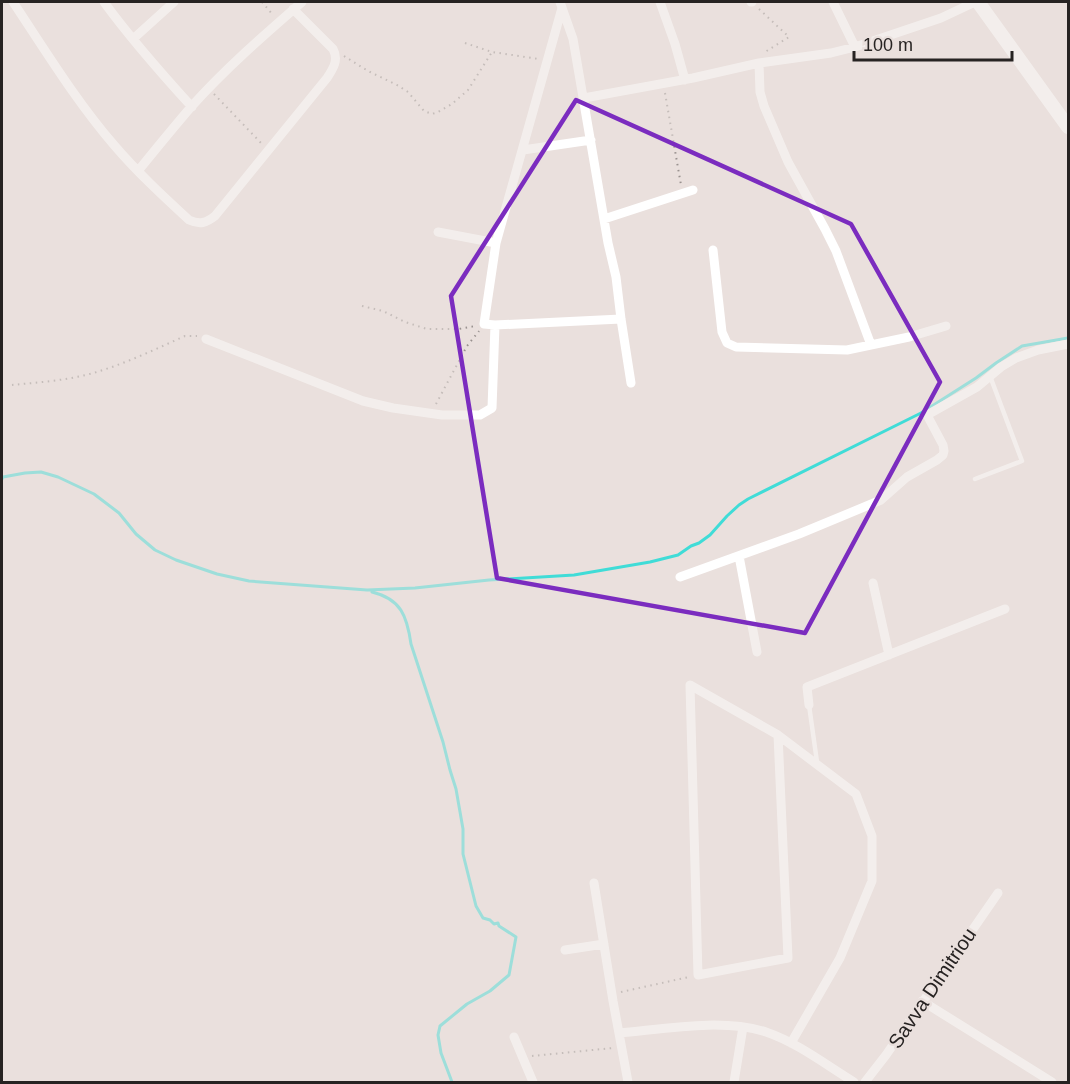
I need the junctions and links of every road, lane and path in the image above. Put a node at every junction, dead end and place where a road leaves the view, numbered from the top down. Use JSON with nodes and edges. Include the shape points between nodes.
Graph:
{"nodes":[{"id":1,"x":13,"y":2,"type":"edge"},
{"id":2,"x":104,"y":2,"type":"edge"},
{"id":3,"x":174,"y":2,"type":"edge"},
{"id":4,"x":262,"y":2,"type":"edge"},
{"id":5,"x":302,"y":2,"type":"edge"},
{"id":6,"x":660,"y":2,"type":"edge"},
{"id":7,"x":752,"y":2,"type":"edge"},
{"id":8,"x":833,"y":2,"type":"edge"},
{"id":9,"x":976,"y":2,"type":"edge"},
{"id":10,"x":561,"y":5,"type":"edge"},
{"id":11,"x":293,"y":9,"type":"junction"},
{"id":12,"x":279,"y":22,"type":"junction"},
{"id":13,"x":133,"y":39,"type":"junction"},
{"id":14,"x":465,"y":43,"type":"dead end"},
{"id":15,"x":855,"y":47,"type":"junction"},
{"id":16,"x":492,"y":52,"type":"junction"},
{"id":17,"x":336,"y":54,"type":"junction"},
{"id":18,"x":760,"y":59,"type":"junction"},
{"id":19,"x":548,"y":60,"type":"junction"},
{"id":20,"x":685,"y":80,"type":"junction"},
{"id":21,"x":664,"y":84,"type":"junction"},
{"id":22,"x":208,"y":89,"type":"junction"},
{"id":23,"x":584,"y":98,"type":"junction"},
{"id":24,"x":192,"y":107,"type":"junction"},
{"id":25,"x":1068,"y":127,"type":"edge"},
{"id":26,"x":591,"y":140,"type":"junction"},
{"id":27,"x":268,"y":150,"type":"junction"},
{"id":28,"x":523,"y":150,"type":"junction"},
{"id":29,"x":138,"y":171,"type":"junction"},
{"id":30,"x":693,"y":190,"type":"dead end"},
{"id":31,"x":682,"y":194,"type":"junction"},
{"id":32,"x":604,"y":219,"type":"junction"},
{"id":33,"x":438,"y":232,"type":"dead end"},
{"id":34,"x":496,"y":243,"type":"junction"},
{"id":35,"x":713,"y":250,"type":"dead end"},
{"id":36,"x":362,"y":306,"type":"dead end"},
{"id":37,"x":621,"y":319,"type":"junction"},
{"id":38,"x":484,"y":324,"type":"junction"},
{"id":39,"x":495,"y":325,"type":"junction"},
{"id":40,"x":946,"y":326,"type":"dead end"},
{"id":41,"x":206,"y":339,"type":"joint"},
{"id":42,"x":1068,"y":344,"type":"edge"},
{"id":43,"x":871,"y":345,"type":"junction"},
{"id":44,"x":990,"y":376,"type":"junction"},
{"id":45,"x":631,"y":383,"type":"dead end"},
{"id":46,"x":12,"y":385,"type":"dead end"},
{"id":47,"x":431,"y":413,"type":"junction"},
{"id":48,"x":975,"y":479,"type":"dead end"},
{"id":49,"x":739,"y":556,"type":"junction"},
{"id":50,"x":680,"y":577,"type":"dead end"},
{"id":51,"x":873,"y":582,"type":"dead end"},
{"id":52,"x":1005,"y":609,"type":"dead end"},
{"id":53,"x":757,"y":652,"type":"dead end"},
{"id":54,"x":889,"y":655,"type":"junction"},
{"id":55,"x":809,"y":705,"type":"joint"},
{"id":56,"x":778,"y":735,"type":"junction"},
{"id":57,"x":817,"y":765,"type":"junction"},
{"id":58,"x":594,"y":883,"type":"dead end"},
{"id":59,"x":998,"y":893,"type":"dead end"},
{"id":60,"x":604,"y":944,"type":"junction"},
{"id":61,"x":565,"y":950,"type":"dead end"},
{"id":62,"x":698,"y":975,"type":"junction"},
{"id":63,"x":613,"y":998,"type":"junction"},
{"id":64,"x":922,"y":1002,"type":"junction"},
{"id":65,"x":744,"y":1027,"type":"junction"},
{"id":66,"x":619,"y":1034,"type":"junction"},
{"id":67,"x":514,"y":1037,"type":"dead end"},
{"id":68,"x":791,"y":1043,"type":"junction"},
{"id":69,"x":621,"y":1047,"type":"junction"},
{"id":70,"x":522,"y":1057,"type":"junction"},
{"id":71,"x":533,"y":1083,"type":"edge"},
{"id":72,"x":628,"y":1083,"type":"edge"},
{"id":73,"x":734,"y":1083,"type":"edge"},
{"id":74,"x":854,"y":1083,"type":"edge"},
{"id":75,"x":865,"y":1083,"type":"edge"},
{"id":76,"x":1052,"y":1083,"type":"edge"}],
"edges":[{"from":1,"to":29,"type":"street","via":[[97,124]]},
{"from":2,"to":13,"type":"street"},
{"from":3,"to":13,"type":"street"},
{"from":4,"to":12,"type":"path"},
{"from":5,"to":11,"type":"street"},
{"from":6,"to":20,"type":"street"},
{"from":7,"to":18,"type":"path","via":[[789,37]]},
{"from":8,"to":15,"type":"street"},
{"from":9,"to":15,"type":"street"},
{"from":9,"to":25,"type":"main road"},
{"from":10,"to":19,"type":"street"},
{"from":10,"to":23,"type":"street","via":[[573,39]]},
{"from":11,"to":12,"type":"street"},
{"from":11,"to":17,"type":"street"},
{"from":12,"to":22,"type":"street"},
{"from":13,"to":24,"type":"street"},
{"from":14,"to":16,"type":"path"},
{"from":15,"to":18,"type":"street"},
{"from":16,"to":17,"type":"path","via":[[468,90],[432,114],[398,85]]},
{"from":16,"to":19,"type":"path"},
{"from":17,"to":27,"type":"street","via":[[327,78]]},
{"from":18,"to":20,"type":"street"},
{"from":18,"to":43,"type":"street","via":[[764,106],[788,162],[836,251]]},
{"from":19,"to":28,"type":"street"},
{"from":20,"to":21,"type":"street"},
{"from":21,"to":23,"type":"street"},
{"from":21,"to":31,"type":"path"},
{"from":22,"to":24,"type":"street"},
{"from":22,"to":27,"type":"path"},
{"from":23,"to":26,"type":"street"},
{"from":24,"to":29,"type":"street"},
{"from":26,"to":28,"type":"street"},
{"from":26,"to":32,"type":"street"},
{"from":27,"to":29,"type":"street","via":[[215,216],[203,223],[189,220]]},
{"from":28,"to":34,"type":"street"},
{"from":30,"to":31,"type":"street"},
{"from":31,"to":32,"type":"street"},
{"from":32,"to":37,"type":"street"},
{"from":33,"to":34,"type":"street"},
{"from":34,"to":38,"type":"street"},
{"from":35,"to":43,"type":"street","via":[[722,332],[727,343],[736,347],[840,351]]},
{"from":36,"to":38,"type":"path","via":[[427,329]]},
{"from":37,"to":39,"type":"street"},
{"from":37,"to":45,"type":"street"},
{"from":38,"to":39,"type":"street"},
{"from":38,"to":47,"type":"path","via":[[467,346]]},
{"from":39,"to":47,"type":"street","via":[[492,408],[480,415]]},
{"from":40,"to":43,"type":"street"},
{"from":41,"to":46,"type":"path","via":[[185,336],[103,370]]},
{"from":41,"to":47,"type":"street","via":[[363,401]]},
{"from":42,"to":44,"type":"street","via":[[1023,354]]},
{"from":44,"to":48,"type":"lane","via":[[1022,461]]},
{"from":44,"to":49,"type":"street","via":[[927,415],[943,445],[941,458],[908,477],[876,503]]},
{"from":49,"to":50,"type":"street"},
{"from":49,"to":53,"type":"street"},
{"from":51,"to":54,"type":"street"},
{"from":52,"to":54,"type":"street"},
{"from":54,"to":55,"type":"street","via":[[807,687]]},
{"from":55,"to":57,"type":"lane"},
{"from":56,"to":57,"type":"street"},
{"from":56,"to":62,"type":"street","via":[[788,958]]},
{"from":56,"to":62,"type":"street","via":[[690,685]]},
{"from":57,"to":68,"type":"street","via":[[856,794],[872,836],[872,881],[840,958]]},
{"from":58,"to":60,"type":"street"},
{"from":59,"to":64,"type":"street","name":"Savva Dimitriou"},
{"from":60,"to":61,"type":"street"},
{"from":60,"to":63,"type":"street"},
{"from":62,"to":63,"type":"path"},
{"from":63,"to":66,"type":"street"},
{"from":64,"to":75,"type":"street","name":"Savva Dimitriou"},
{"from":64,"to":76,"type":"street"},
{"from":65,"to":66,"type":"street","via":[[705,1026]]},
{"from":65,"to":68,"type":"street"},
{"from":65,"to":73,"type":"street"},
{"from":66,"to":69,"type":"street"},
{"from":67,"to":70,"type":"street"},
{"from":68,"to":74,"type":"street"},
{"from":69,"to":70,"type":"path"},
{"from":69,"to":72,"type":"street"},
{"from":70,"to":71,"type":"street"}]}
